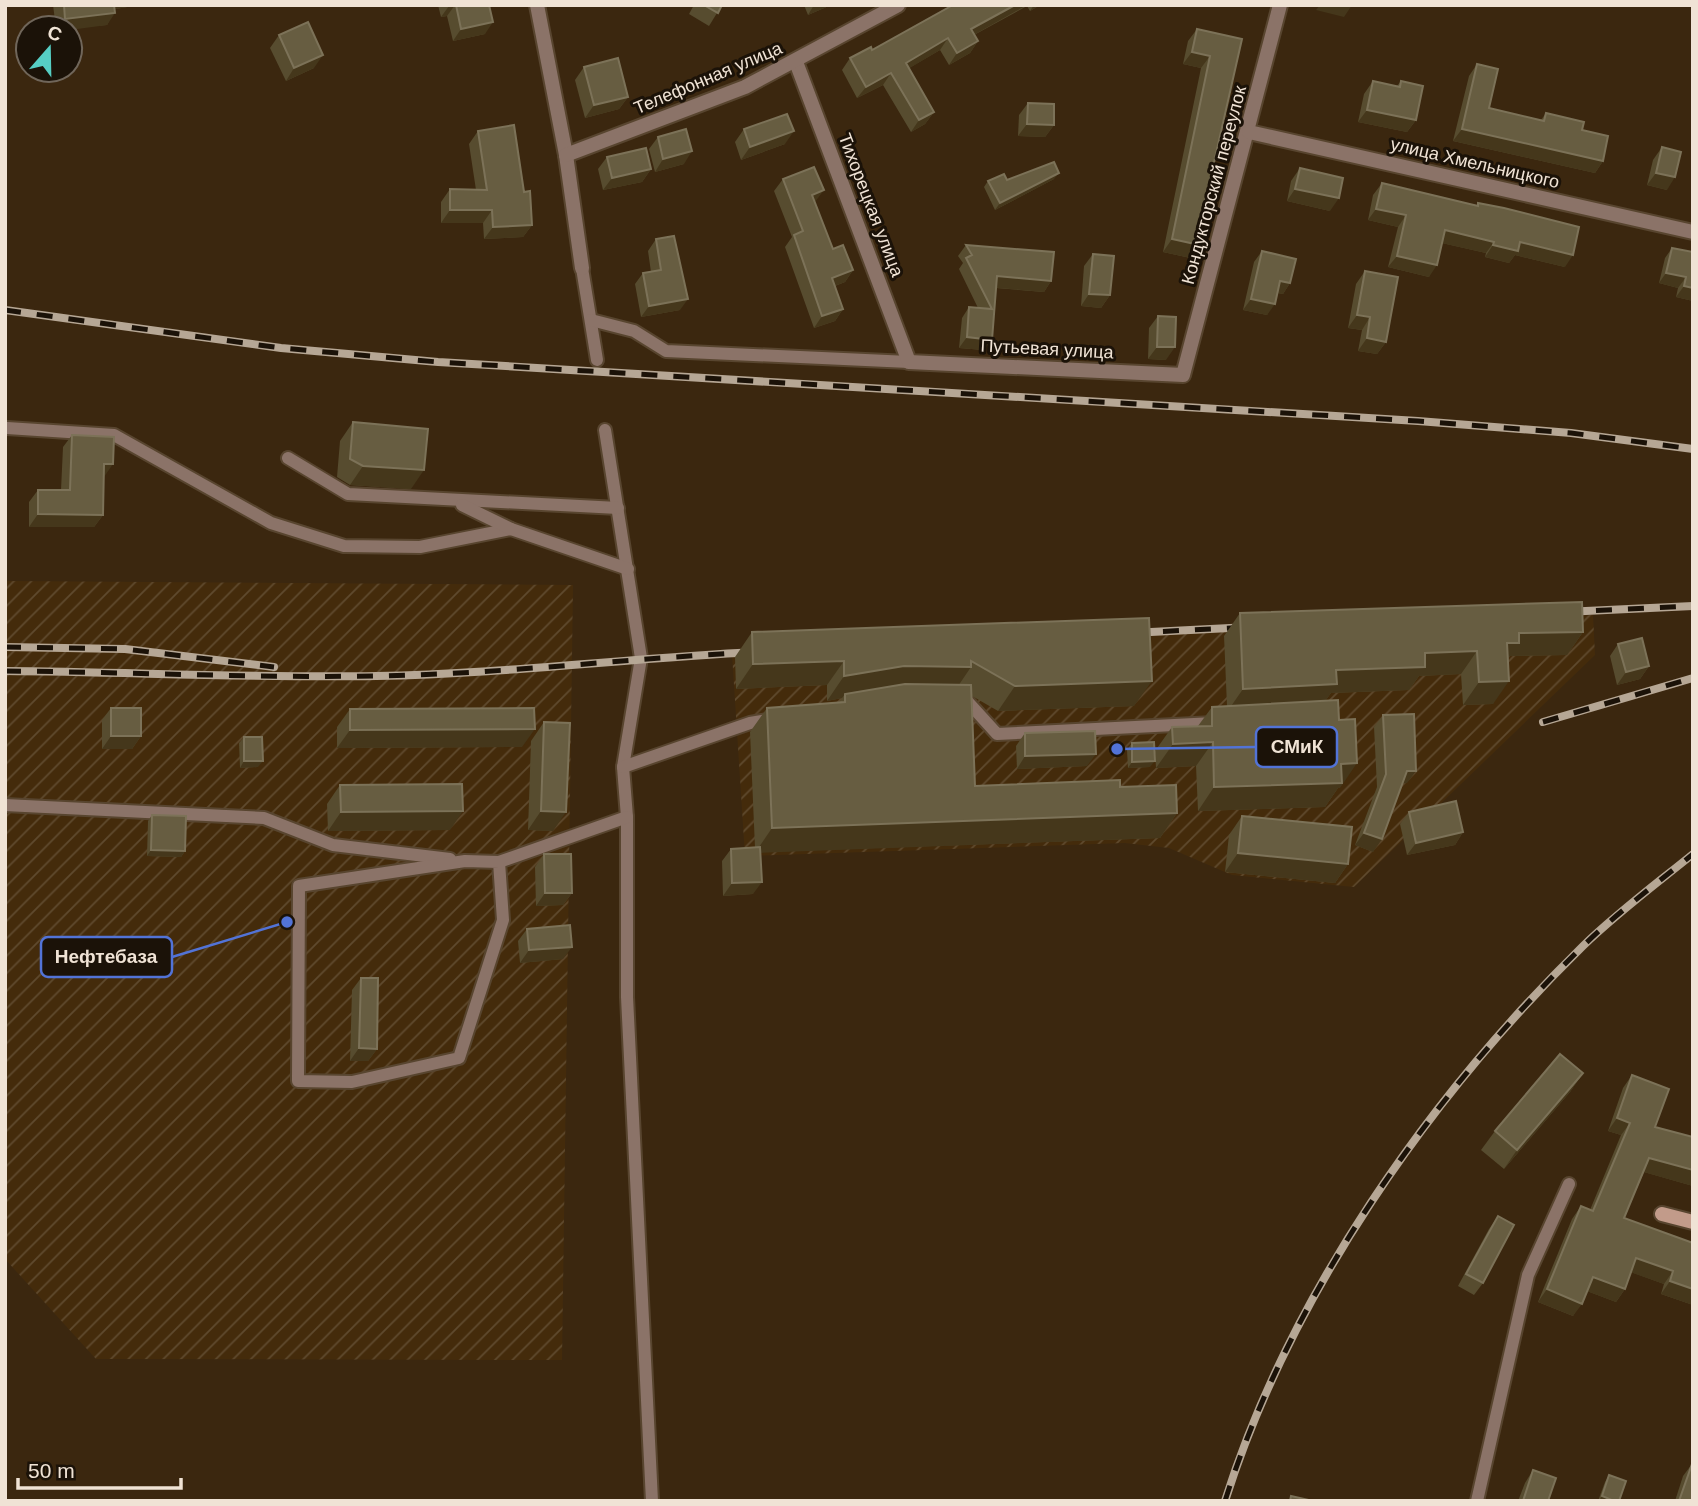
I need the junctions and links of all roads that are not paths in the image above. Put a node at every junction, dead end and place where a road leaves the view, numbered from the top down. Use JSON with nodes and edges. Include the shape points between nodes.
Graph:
{"nodes":[{"id":1,"x":537,"y":5,"type":"edge"},
{"id":2,"x":898,"y":5,"type":"edge"},
{"id":3,"x":1280,"y":5,"type":"edge"},
{"id":4,"x":796,"y":62,"type":"junction"},
{"id":5,"x":1249,"y":132,"type":"junction"},
{"id":6,"x":566,"y":155,"type":"junction"},
{"id":7,"x":1693,"y":232,"type":"edge"},
{"id":8,"x":582,"y":268,"type":"joint"},
{"id":9,"x":591,"y":320,"type":"junction"},
{"id":10,"x":597,"y":360,"type":"dead end"},
{"id":11,"x":909,"y":362,"type":"junction"},
{"id":12,"x":1183,"y":375,"type":"joint"},
{"id":13,"x":7,"y":428,"type":"edge"},
{"id":14,"x":605,"y":430,"type":"dead end"},
{"id":15,"x":288,"y":458,"type":"dead end"},
{"id":16,"x":456,"y":502,"type":"junction"},
{"id":17,"x":618,"y":508,"type":"junction"},
{"id":18,"x":511,"y":529,"type":"junction"},
{"id":19,"x":628,"y":569,"type":"junction"},
{"id":20,"x":940,"y":700,"type":"edge"},
{"id":21,"x":791,"y":716,"type":"edge"},
{"id":22,"x":1228,"y":722,"type":"edge"},
{"id":23,"x":623,"y":767,"type":"junction"},
{"id":24,"x":5,"y":805,"type":"edge"},
{"id":25,"x":627,"y":817,"type":"junction"},
{"id":26,"x":465,"y":861,"type":"junction"},
{"id":27,"x":499,"y":862,"type":"junction"},
{"id":28,"x":1569,"y":1184,"type":"dead end"},
{"id":29,"x":1662,"y":1214,"type":"dead end"},
{"id":30,"x":1693,"y":1222,"type":"edge"},
{"id":31,"x":652,"y":1501,"type":"edge"},
{"id":32,"x":1477,"y":1501,"type":"edge"}],
"edges":[{"from":1,"to":6,"type":"street"},
{"from":2,"to":4,"type":"street","name":"Телефонная улица"},
{"from":3,"to":5,"type":"street","name":"Кондукторский переулок"},
{"from":4,"to":6,"type":"street","name":"Телефонная улица","via":[[745,87]]},
{"from":4,"to":11,"type":"street","name":"Тихорецкая улица"},
{"from":5,"to":7,"type":"street","name":"улица Хмельницкого"},
{"from":5,"to":12,"type":"street","name":"Кондукторский переулок"},
{"from":6,"to":8,"type":"street"},
{"from":8,"to":9,"type":"lane"},
{"from":9,"to":10,"type":"lane"},
{"from":9,"to":11,"type":"lane","via":[[634,331],[666,351]]},
{"from":11,"to":12,"type":"street","name":"Путьевая улица"},
{"from":13,"to":18,"type":"lane","via":[[114,435],[271,523],[344,546],[420,547]]},
{"from":14,"to":17,"type":"lane"},
{"from":15,"to":16,"type":"lane","via":[[348,494]]},
{"from":16,"to":17,"type":"lane"},
{"from":16,"to":18,"type":"lane"},
{"from":17,"to":19,"type":"lane"},
{"from":18,"to":19,"type":"lane"},
{"from":19,"to":23,"type":"lane","via":[[641,657]]},
{"from":20,"to":22,"type":"lane","via":[[967,701],[997,734]]},
{"from":21,"to":23,"type":"lane","via":[[750,723]]},
{"from":23,"to":25,"type":"lane"},
{"from":24,"to":26,"type":"lane","via":[[264,818],[333,845]]},
{"from":25,"to":27,"type":"lane"},
{"from":25,"to":31,"type":"lane","via":[[627,997]]},
{"from":26,"to":27,"type":"lane"},
{"from":26,"to":27,"type":"lane","via":[[299,887],[298,1081],[352,1082],[459,1058],[503,920]]},
{"from":28,"to":32,"type":"lane","via":[[1528,1275]]},
{"from":29,"to":30,"type":"street"}]}
